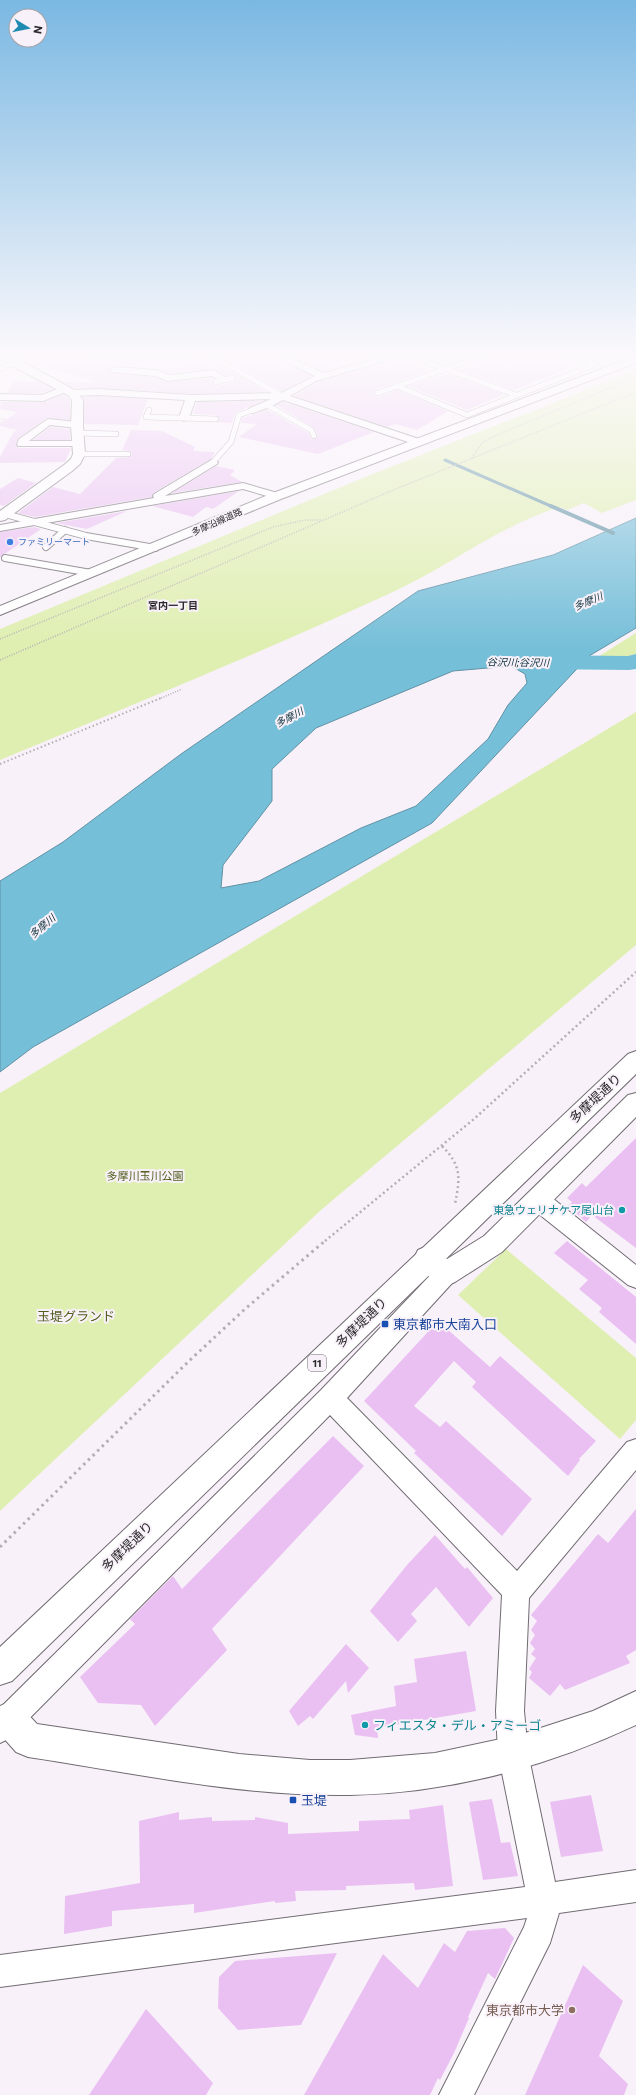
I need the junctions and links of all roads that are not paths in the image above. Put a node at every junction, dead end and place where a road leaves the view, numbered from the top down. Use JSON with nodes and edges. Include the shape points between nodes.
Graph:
{"nodes":[{"id":1,"x":77,"y":452,"type":"edge"},
{"id":2,"x":121,"y":452,"type":"edge"},
{"id":3,"x":225,"y":452,"type":"edge"},
{"id":4,"x":392,"y":452,"type":"edge"},
{"id":5,"x":128,"y":454,"type":"dead end"},
{"id":6,"x":213,"y":462,"type":"joint"},
{"id":7,"x":277,"y":496,"type":"junction"},
{"id":8,"x":146,"y":503,"type":"junction"},
{"id":9,"x":3,"y":513,"type":"edge"},
{"id":10,"x":38,"y":522,"type":"junction"},
{"id":11,"x":0,"y":528,"type":"edge"},
{"id":12,"x":65,"y":530,"type":"junction"},
{"id":13,"x":46,"y":547,"type":"dead end"},
{"id":14,"x":155,"y":548,"type":"junction"},
{"id":15,"x":5,"y":558,"type":"dead end"},
{"id":16,"x":91,"y":573,"type":"junction"},
{"id":17,"x":0,"y":610,"type":"edge"},
{"id":18,"x":636,"y":1060,"type":"edge"},
{"id":19,"x":636,"y":1102,"type":"edge"},
{"id":20,"x":538,"y":1200,"type":"junction"},
{"id":21,"x":436,"y":1266,"type":"junction"},
{"id":22,"x":636,"y":1278,"type":"edge"},
{"id":23,"x":330,"y":1398,"type":"junction"},
{"id":24,"x":636,"y":1451,"type":"edge"},
{"id":25,"x":516,"y":1593,"type":"junction"},
{"id":26,"x":0,"y":1669,"type":"edge"},
{"id":27,"x":636,"y":1708,"type":"edge"},
{"id":28,"x":5,"y":1724,"type":"edge"},
{"id":29,"x":513,"y":1753,"type":"junction"},
{"id":30,"x":636,"y":1886,"type":"edge"},
{"id":31,"x":542,"y":1900,"type":"junction"},
{"id":32,"x":0,"y":1971,"type":"edge"},
{"id":33,"x":456,"y":2095,"type":"edge"}],
"edges":[{"from":1,"to":9,"type":"main road","via":[[76,461],[68,468]]},
{"from":2,"to":5,"type":"lane"},
{"from":3,"to":6,"type":"lane"},
{"from":4,"to":7,"type":"main road","name":"多摩沿線道路"},
{"from":6,"to":8,"type":"street"},
{"from":7,"to":8,"type":"street","via":[[243,486]]},
{"from":7,"to":14,"type":"main road","name":"多摩沿線道路"},
{"from":8,"to":10,"type":"street"},
{"from":9,"to":10,"type":"lane"},
{"from":10,"to":11,"type":"street"},
{"from":10,"to":12,"type":"lane"},
{"from":12,"to":13,"type":"lane"},
{"from":12,"to":14,"type":"lane"},
{"from":14,"to":16,"type":"main road","name":"多摩沿線道路"},
{"from":15,"to":16,"type":"lane"},
{"from":16,"to":17,"type":"main road","name":"多摩沿線道路"},
{"from":18,"to":21,"type":"main road","name":"多摩堤通り","number":"11"},
{"from":19,"to":20,"type":"main road"},
{"from":20,"to":21,"type":"main road","via":[[493,1244]]},
{"from":20,"to":22,"type":"street"},
{"from":21,"to":23,"type":"street"},
{"from":21,"to":26,"type":"main road","name":"多摩堤通り","number":"11"},
{"from":23,"to":25,"type":"street"},
{"from":23,"to":28,"type":"street"},
{"from":24,"to":25,"type":"street"},
{"from":25,"to":29,"type":"street","via":[[510,1711]]},
{"from":27,"to":29,"type":"main road","via":[[606,1723]]},
{"from":28,"to":29,"type":"main road","via":[[28,1740],[277,1775],[393,1775],[433,1770]]},
{"from":29,"to":31,"type":"street"},
{"from":30,"to":31,"type":"street"},
{"from":31,"to":32,"type":"street"},
{"from":31,"to":33,"type":"street","via":[[543,1917],[539,1932]]}]}
